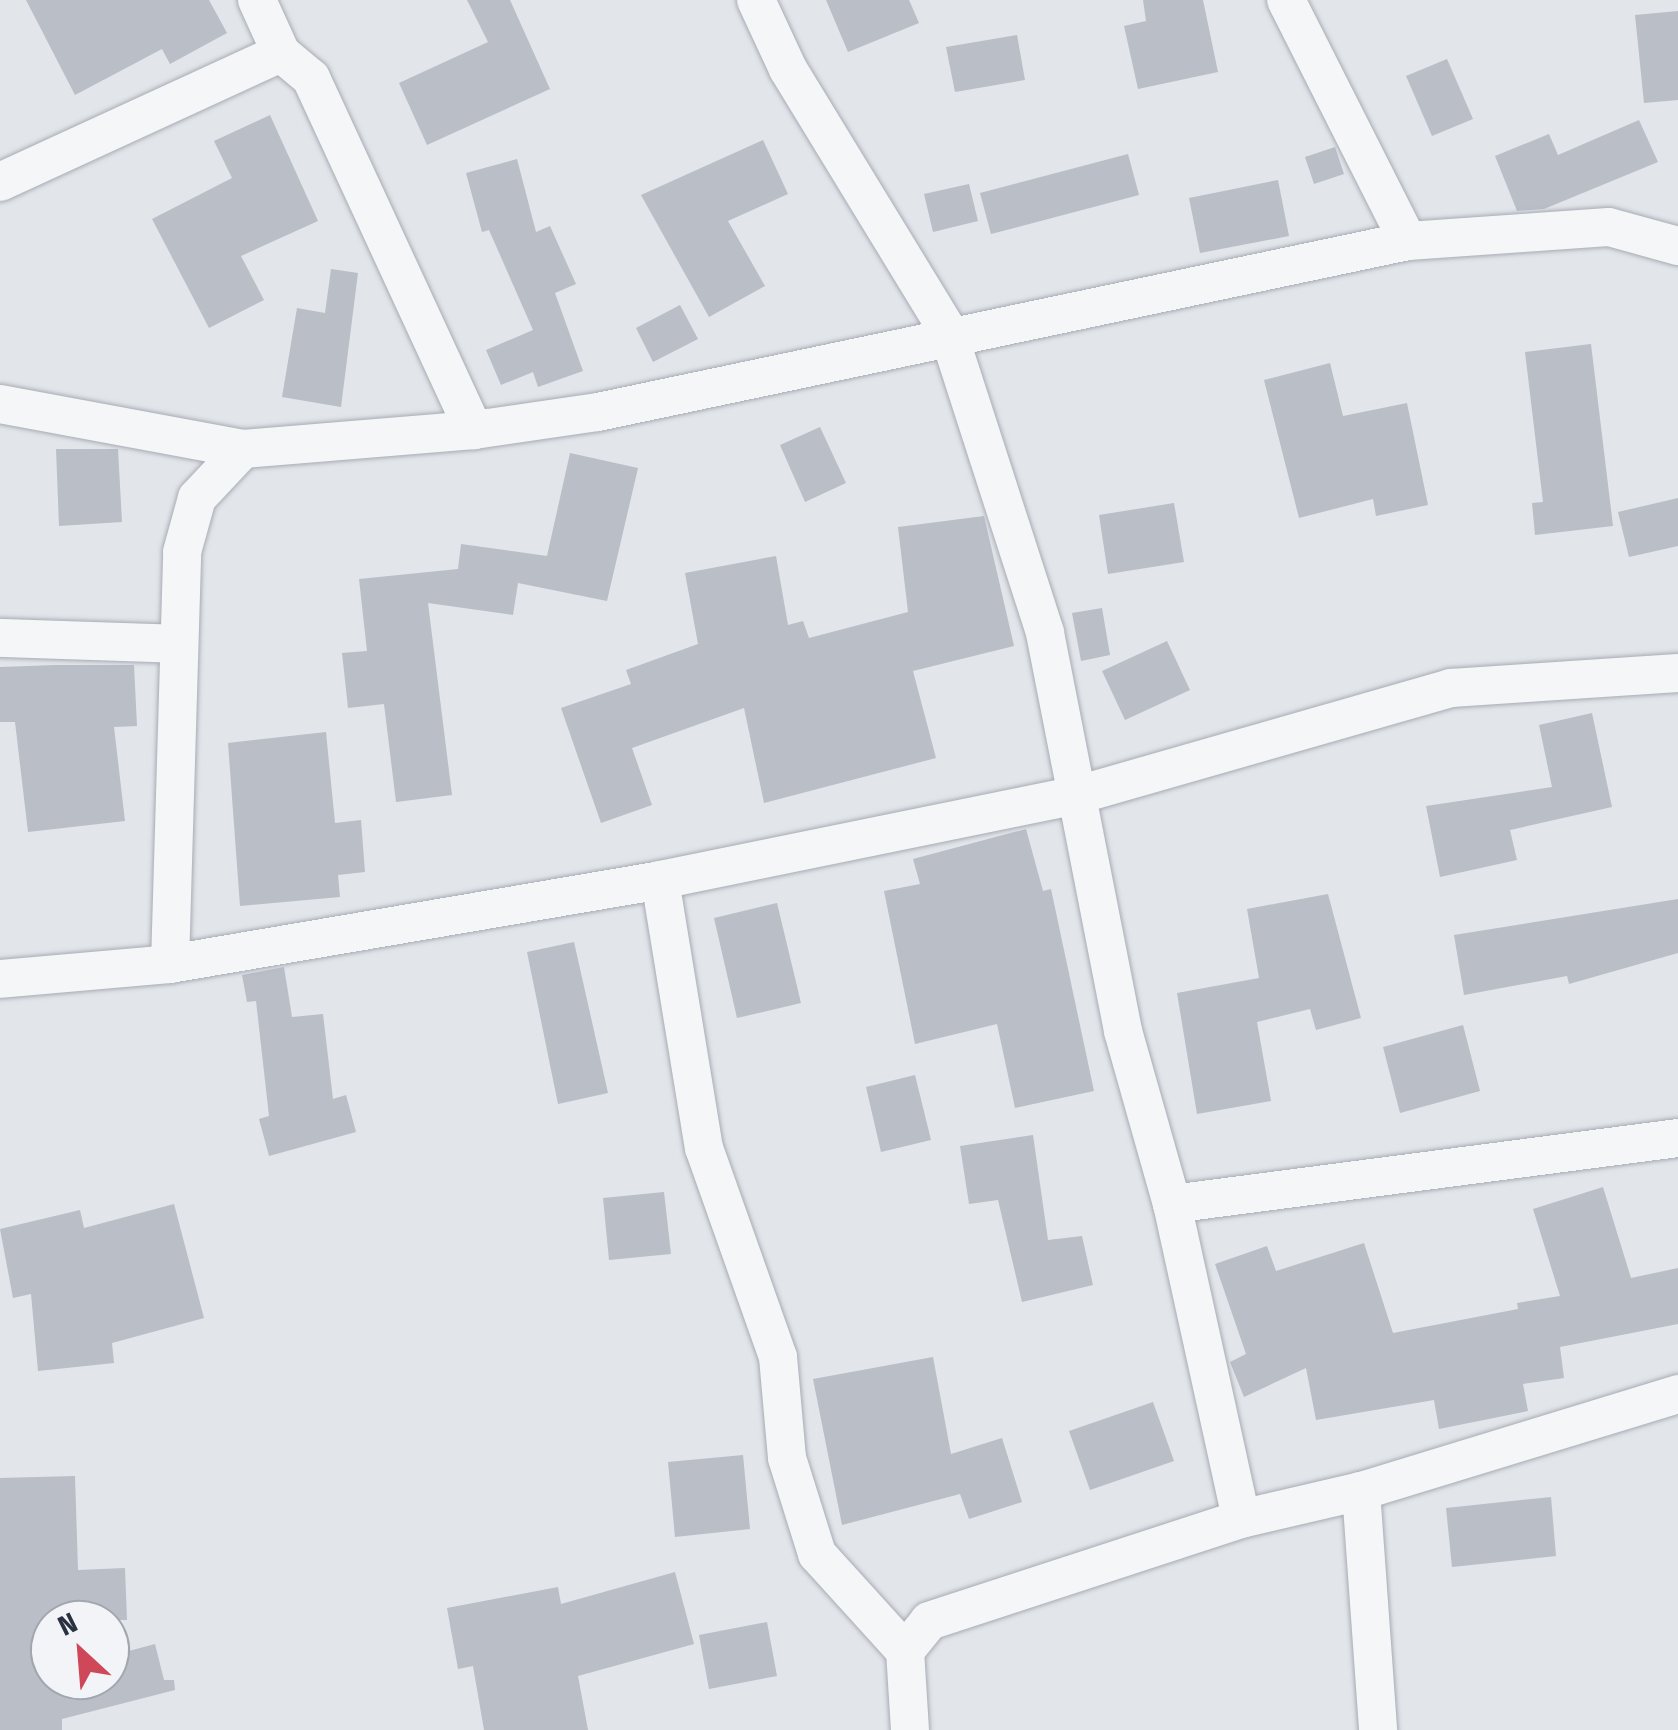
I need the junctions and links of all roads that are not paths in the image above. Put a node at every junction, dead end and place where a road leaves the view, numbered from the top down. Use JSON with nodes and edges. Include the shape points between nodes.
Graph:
{"nodes":[{"id":1,"x":257,"y":0,"type":"edge"},
{"id":2,"x":756,"y":0,"type":"edge"},
{"id":3,"x":1286,"y":0,"type":"edge"},
{"id":4,"x":281,"y":53,"type":"junction"},
{"id":5,"x":0,"y":182,"type":"edge"},
{"id":6,"x":1408,"y":241,"type":"junction"},
{"id":7,"x":1678,"y":246,"type":"edge"},
{"id":8,"x":950,"y":338,"type":"junction"},
{"id":9,"x":0,"y":404,"type":"edge"},
{"id":10,"x":474,"y":430,"type":"junction"},
{"id":11,"x":243,"y":449,"type":"junction"},
{"id":12,"x":0,"y":638,"type":"edge"},
{"id":13,"x":179,"y":644,"type":"junction"},
{"id":14,"x":1678,"y":673,"type":"edge"},
{"id":15,"x":1082,"y":794,"type":"junction"},
{"id":16,"x":660,"y":880,"type":"junction"},
{"id":17,"x":170,"y":964,"type":"junction"},
{"id":18,"x":0,"y":979,"type":"edge"},
{"id":19,"x":1678,"y":1138,"type":"edge"},
{"id":20,"x":1172,"y":1204,"type":"junction"},
{"id":21,"x":1678,"y":1394,"type":"edge"},
{"id":22,"x":1361,"y":1491,"type":"junction"},
{"id":23,"x":1241,"y":1518,"type":"junction"},
{"id":24,"x":905,"y":1651,"type":"junction"},
{"id":25,"x":910,"y":1730,"type":"edge"},
{"id":26,"x":1378,"y":1730,"type":"edge"}],
"edges":[{"from":1,"to":4,"type":"street"},
{"from":2,"to":8,"type":"street","via":[[788,70]]},
{"from":3,"to":6,"type":"street"},
{"from":4,"to":5,"type":"street"},
{"from":4,"to":10,"type":"street","via":[[311,78]]},
{"from":6,"to":7,"type":"street","via":[[1609,226]]},
{"from":6,"to":8,"type":"street"},
{"from":8,"to":10,"type":"street"},
{"from":8,"to":15,"type":"street","via":[[1046,633]]},
{"from":9,"to":11,"type":"street"},
{"from":10,"to":11,"type":"street"},
{"from":11,"to":13,"type":"street","via":[[198,498],[182,552]]},
{"from":12,"to":13,"type":"street"},
{"from":13,"to":17,"type":"street"},
{"from":14,"to":15,"type":"street","via":[[1451,688]]},
{"from":15,"to":16,"type":"street"},
{"from":15,"to":20,"type":"street","via":[[1123,1031]]},
{"from":16,"to":17,"type":"street"},
{"from":16,"to":24,"type":"street","via":[[704,1148],[778,1357],[787,1458],[817,1554]]},
{"from":17,"to":18,"type":"street"},
{"from":19,"to":20,"type":"street"},
{"from":20,"to":23,"type":"street"},
{"from":21,"to":22,"type":"street"},
{"from":22,"to":23,"type":"street"},
{"from":22,"to":26,"type":"street"},
{"from":23,"to":24,"type":"street","via":[[929,1621]]},
{"from":24,"to":25,"type":"street"}]}
